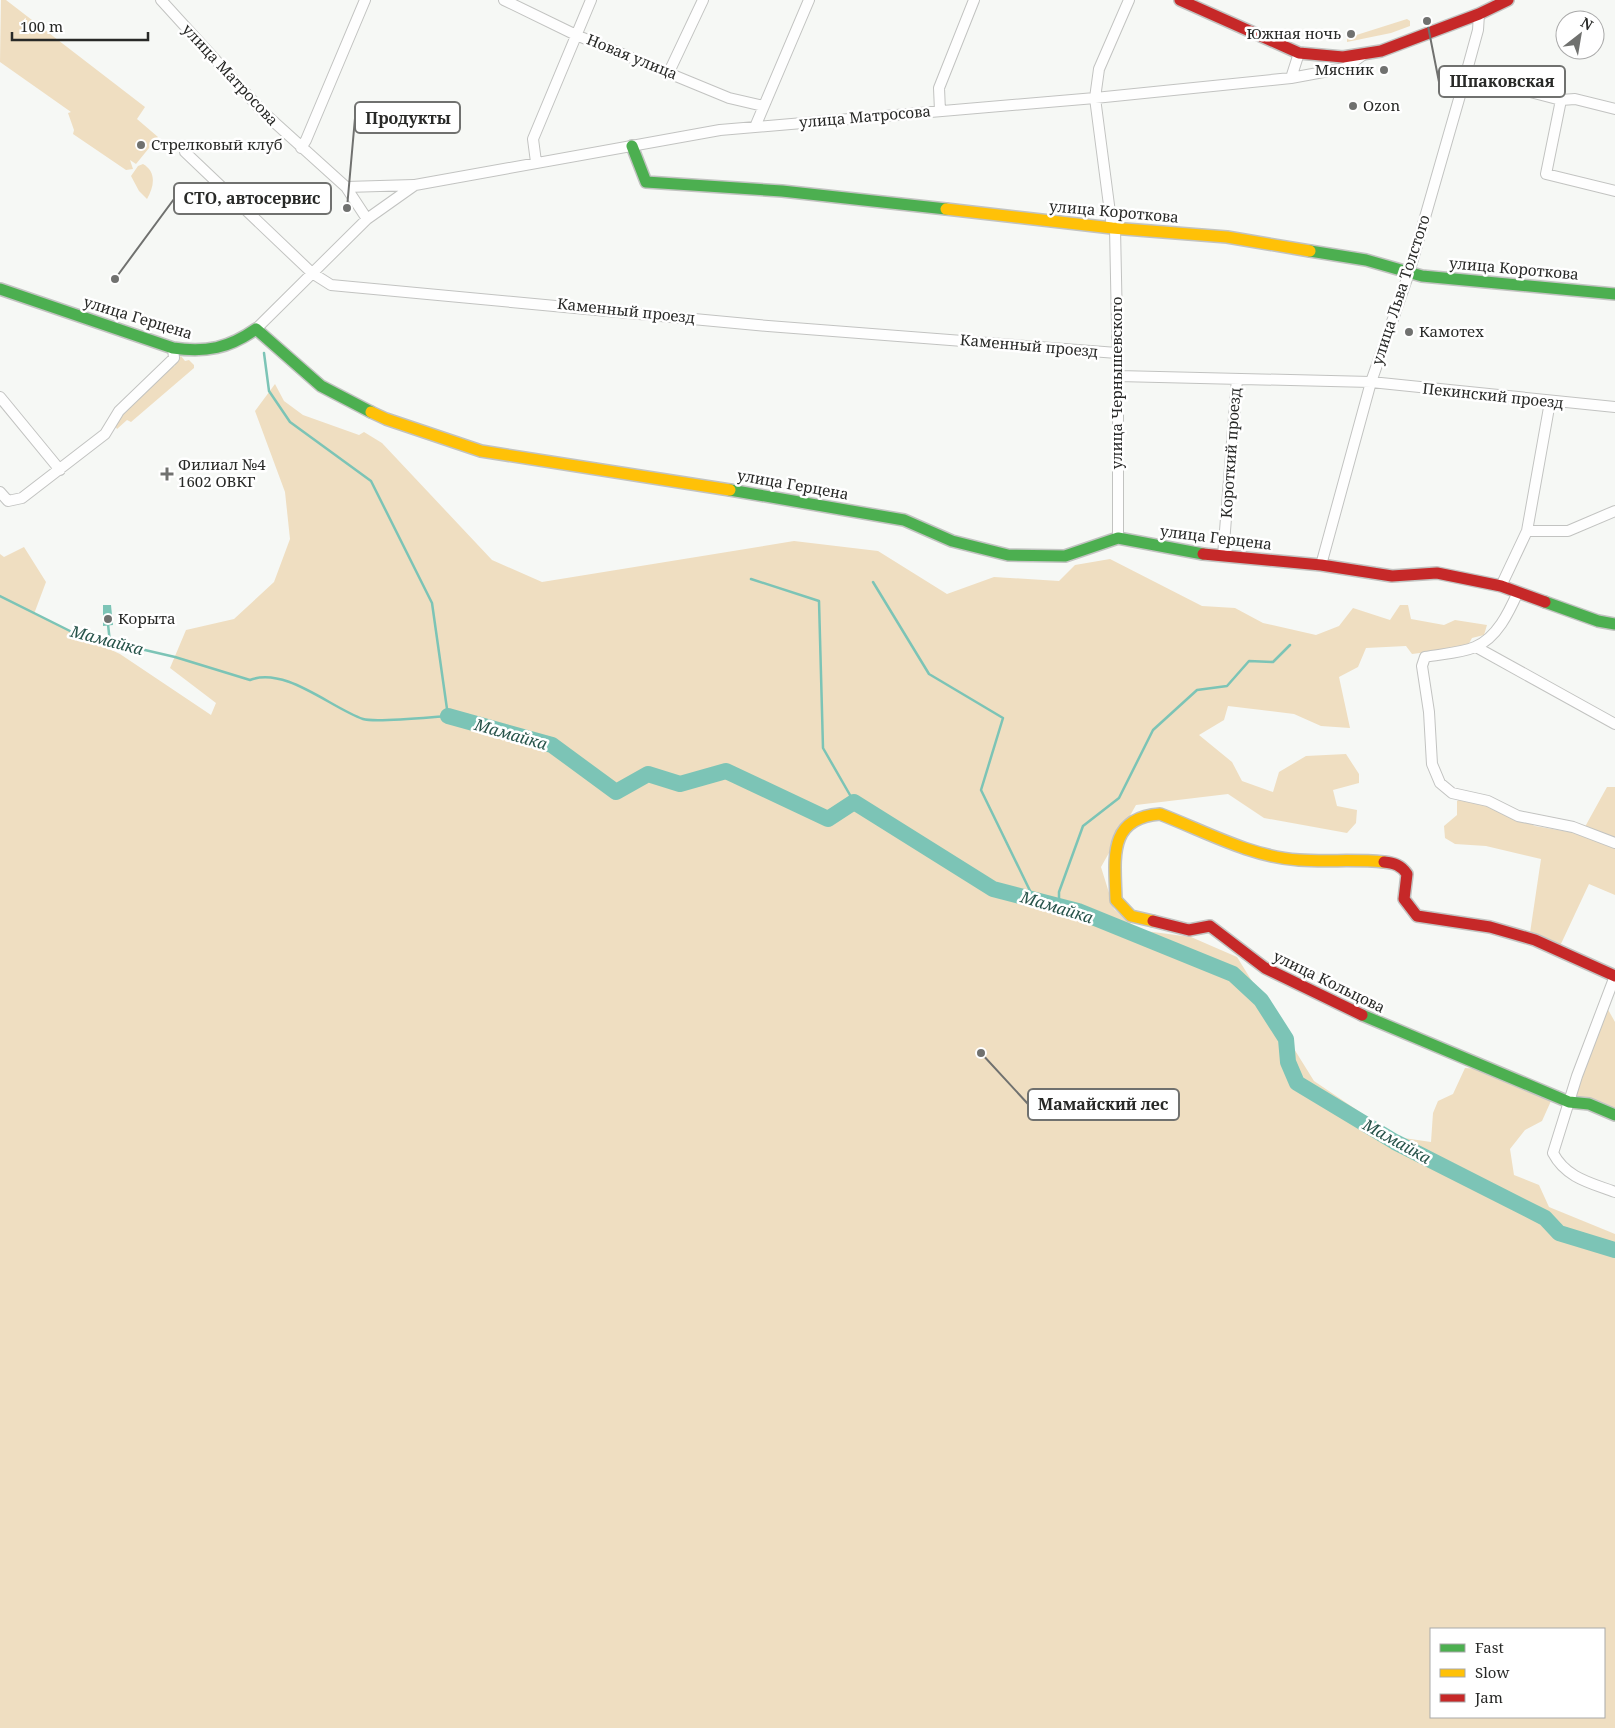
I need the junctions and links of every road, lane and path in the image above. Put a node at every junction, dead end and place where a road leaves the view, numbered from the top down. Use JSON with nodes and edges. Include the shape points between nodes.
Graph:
{"nodes":[{"id":1,"x":161,"y":0,"type":"edge"},
{"id":2,"x":365,"y":0,"type":"edge"},
{"id":3,"x":504,"y":0,"type":"edge"},
{"id":4,"x":591,"y":0,"type":"edge"},
{"id":5,"x":702,"y":0,"type":"edge"},
{"id":6,"x":810,"y":0,"type":"edge"},
{"id":7,"x":974,"y":0,"type":"edge"},
{"id":8,"x":1129,"y":0,"type":"edge"},
{"id":9,"x":1180,"y":0,"type":"edge"},
{"id":10,"x":1508,"y":0,"type":"edge"},
{"id":11,"x":1480,"y":14,"type":"junction"},
{"id":12,"x":576,"y":34,"type":"junction"},
{"id":13,"x":1299,"y":53,"type":"junction"},
{"id":14,"x":1364,"y":55,"type":"junction"},
{"id":15,"x":669,"y":72,"type":"junction"},
{"id":16,"x":1466,"y":75,"type":"junction"},
{"id":17,"x":1291,"y":78,"type":"junction"},
{"id":18,"x":1095,"y":98,"type":"junction"},
{"id":19,"x":1561,"y":100,"type":"junction"},
{"id":20,"x":763,"y":106,"type":"junction"},
{"id":21,"x":1615,"y":109,"type":"edge"},
{"id":22,"x":940,"y":111,"type":"junction"},
{"id":23,"x":755,"y":127,"type":"junction"},
{"id":24,"x":632,"y":146,"type":"junction"},
{"id":25,"x":301,"y":148,"type":"junction"},
{"id":26,"x":185,"y":152,"type":"dead end"},
{"id":27,"x":536,"y":162,"type":"junction"},
{"id":28,"x":415,"y":185,"type":"junction"},
{"id":29,"x":346,"y":187,"type":"junction"},
{"id":30,"x":1615,"y":191,"type":"edge"},
{"id":31,"x":367,"y":219,"type":"junction"},
{"id":32,"x":1114,"y":228,"type":"junction"},
{"id":33,"x":1409,"y":273,"type":"junction"},
{"id":34,"x":312,"y":274,"type":"junction"},
{"id":35,"x":0,"y":289,"type":"edge"},
{"id":36,"x":1615,"y":294,"type":"edge"},
{"id":37,"x":256,"y":329,"type":"junction"},
{"id":38,"x":173,"y":348,"type":"junction"},
{"id":39,"x":1117,"y":353,"type":"junction"},
{"id":40,"x":1118,"y":376,"type":"junction"},
{"id":41,"x":1237,"y":379,"type":"junction"},
{"id":42,"x":1371,"y":382,"type":"junction"},
{"id":43,"x":0,"y":397,"type":"edge"},
{"id":44,"x":1550,"y":402,"type":"junction"},
{"id":45,"x":1615,"y":408,"type":"edge"},
{"id":46,"x":60,"y":470,"type":"junction"},
{"id":47,"x":0,"y":492,"type":"edge"},
{"id":48,"x":1615,"y":511,"type":"edge"},
{"id":49,"x":1527,"y":531,"type":"junction"},
{"id":50,"x":1118,"y":538,"type":"junction"},
{"id":51,"x":1223,"y":556,"type":"junction"},
{"id":52,"x":1321,"y":565,"type":"junction"},
{"id":53,"x":1501,"y":586,"type":"junction"},
{"id":54,"x":1518,"y":592,"type":"junction"},
{"id":55,"x":1615,"y":624,"type":"edge"},
{"id":56,"x":1476,"y":647,"type":"junction"},
{"id":57,"x":1615,"y":724,"type":"edge"},
{"id":58,"x":1615,"y":843,"type":"edge"},
{"id":59,"x":1615,"y":976,"type":"edge"},
{"id":60,"x":1569,"y":1102,"type":"junction"},
{"id":61,"x":1615,"y":1115,"type":"edge"},
{"id":62,"x":1615,"y":1192,"type":"edge"}],
"edges":[{"from":1,"to":25,"type":"street","name":"улица Матросова","via":[[263,112]]},
{"from":2,"to":25,"type":"street"},
{"from":3,"to":12,"type":"street","name":"Новая улица"},
{"from":4,"to":12,"type":"street"},
{"from":5,"to":15,"type":"street"},
{"from":6,"to":20,"type":"street"},
{"from":7,"to":22,"type":"street","via":[[940,88]]},
{"from":8,"to":18,"type":"street","name":"улица Чернышевского","via":[[1099,69]]},
{"from":9,"to":13,"type":"street"},
{"from":10,"to":11,"type":"street"},
{"from":11,"to":14,"type":"street"},
{"from":11,"to":16,"type":"street","name":"улица Льва Толстого"},
{"from":12,"to":15,"type":"street","name":"Новая улица"},
{"from":12,"to":27,"type":"street","via":[[533,139]]},
{"from":13,"to":14,"type":"street","via":[[1343,57]]},
{"from":13,"to":17,"type":"street"},
{"from":14,"to":17,"type":"street","name":"улица Матросова","via":[[1345,68]]},
{"from":15,"to":20,"type":"street","name":"Новая улица","via":[[729,98]]},
{"from":16,"to":19,"type":"street"},
{"from":16,"to":33,"type":"street","name":"улица Льва Толстого"},
{"from":17,"to":18,"type":"street","name":"улица Матросова"},
{"from":18,"to":22,"type":"street","name":"улица Матросова"},
{"from":18,"to":32,"type":"street","name":"улица Чернышевского"},
{"from":19,"to":21,"type":"street","via":[[1575,99]]},
{"from":19,"to":30,"type":"street","via":[[1546,174]]},
{"from":20,"to":23,"type":"street"},
{"from":22,"to":23,"type":"street","name":"улица Матросова"},
{"from":23,"to":24,"type":"street","name":"улица Матросова"},
{"from":24,"to":27,"type":"street","name":"улица Матросова"},
{"from":24,"to":32,"type":"street","name":"улица Короткова","via":[[646,182],[782,191]]},
{"from":25,"to":29,"type":"street","name":"улица Матросова"},
{"from":26,"to":34,"type":"street","name":"Каменный проезд"},
{"from":27,"to":28,"type":"street","name":"улица Матросова"},
{"from":28,"to":29,"type":"street","name":"улица Матросова"},
{"from":28,"to":31,"type":"street","name":"улица Матросова"},
{"from":29,"to":31,"type":"street","name":"улица Матросова"},
{"from":31,"to":34,"type":"street","name":"улица Матросова"},
{"from":32,"to":33,"type":"street","name":"улица Короткова","via":[[1227,237],[1366,260]]},
{"from":32,"to":39,"type":"street","name":"улица Чернышевского"},
{"from":33,"to":36,"type":"street","name":"улица Короткова"},
{"from":33,"to":42,"type":"street","name":"улица Льва Толстого"},
{"from":34,"to":37,"type":"street","name":"улица Матросова"},
{"from":34,"to":39,"type":"street","name":"Каменный проезд","via":[[331,285],[768,326]]},
{"from":35,"to":38,"type":"street","name":"улица Герцена"},
{"from":37,"to":38,"type":"street","name":"улица Герцена","via":[[237,342],[211,351]]},
{"from":37,"to":50,"type":"street","name":"улица Герцена","via":[[321,386],[386,420],[480,451],[904,520],[952,540],[1008,555],[1065,556]]},
{"from":38,"to":46,"type":"street","via":[[174,358],[119,410],[105,434]]},
{"from":39,"to":40,"type":"street","name":"улица Чернышевского"},
{"from":40,"to":41,"type":"street"},
{"from":40,"to":50,"type":"street","name":"улица Чернышевского"},
{"from":41,"to":42,"type":"street"},
{"from":41,"to":51,"type":"street","name":"Короткий проезд"},
{"from":42,"to":44,"type":"street","name":"Пекинский проезд"},
{"from":42,"to":52,"type":"street","name":"улица Льва Толстого"},
{"from":43,"to":46,"type":"street"},
{"from":44,"to":45,"type":"street","name":"Пекинский проезд"},
{"from":44,"to":49,"type":"street"},
{"from":46,"to":47,"type":"street","via":[[22,498],[8,501]]},
{"from":48,"to":49,"type":"street","via":[[1568,531]]},
{"from":49,"to":53,"type":"street"},
{"from":50,"to":51,"type":"street","name":"улица Герцена","via":[[1186,553]]},
{"from":51,"to":52,"type":"street","name":"улица Герцена"},
{"from":52,"to":53,"type":"street","name":"улица Герцена","via":[[1392,576],[1437,573]]},
{"from":53,"to":54,"type":"street","name":"улица Герцена"},
{"from":54,"to":55,"type":"street","name":"улица Герцена"},
{"from":54,"to":56,"type":"street","via":[[1497,630]]},
{"from":56,"to":57,"type":"street"},
{"from":56,"to":58,"type":"street","via":[[1425,657],[1422,666],[1432,764],[1440,784],[1452,794],[1488,801],[1518,816],[1573,827]]},
{"from":59,"to":60,"type":"street"},
{"from":59,"to":60,"type":"street","name":"улица Кольцова","via":[[1535,940],[1490,927],[1417,916],[1404,899],[1407,874],[1404,868],[1394,863],[1358,859],[1298,860],[1259,853],[1160,814],[1139,816],[1130,821],[1116,844],[1116,900],[1131,916],[1188,930],[1210,926],[1264,968],[1319,996]]},
{"from":60,"to":61,"type":"street","name":"улица Кольцова","via":[[1589,1104]]},
{"from":60,"to":62,"type":"street","via":[[1553,1153],[1559,1165],[1573,1176]]}]}
